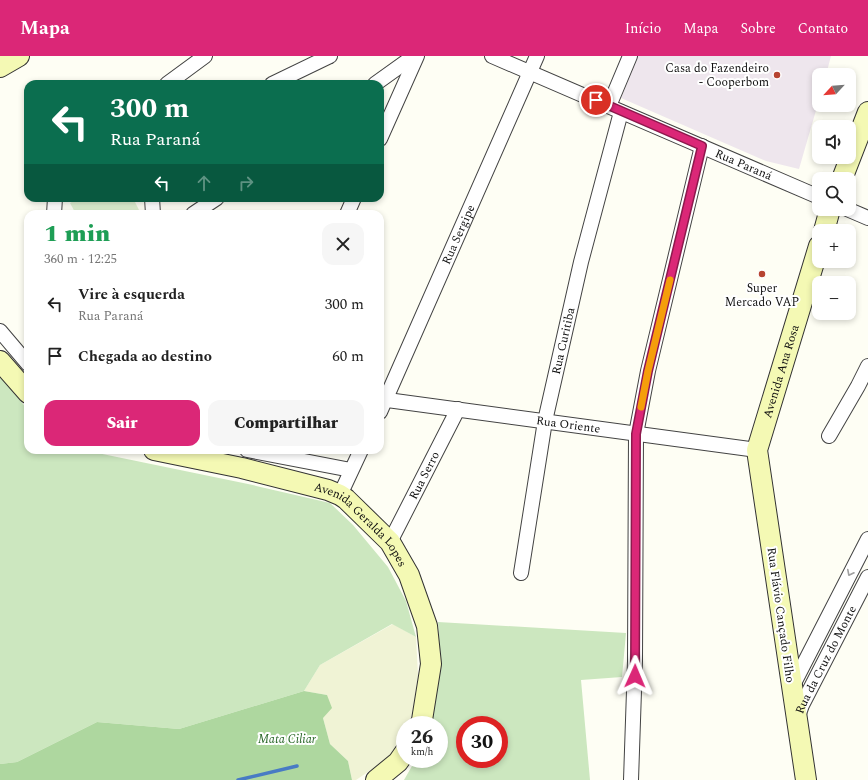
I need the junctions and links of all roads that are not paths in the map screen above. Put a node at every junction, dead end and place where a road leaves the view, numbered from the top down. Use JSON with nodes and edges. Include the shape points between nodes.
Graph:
{"nodes":[{"id":1,"x":19,"y":56,"type":"edge"},
{"id":2,"x":205,"y":56,"type":"edge"},
{"id":3,"x":330,"y":56,"type":"edge"},
{"id":4,"x":414,"y":56,"type":"edge"},
{"id":5,"x":417,"y":56,"type":"edge"},
{"id":6,"x":492,"y":56,"type":"edge"},
{"id":7,"x":537,"y":56,"type":"edge"},
{"id":8,"x":630,"y":56,"type":"edge"},
{"id":9,"x":0,"y":67,"type":"edge"},
{"id":10,"x":530,"y":72,"type":"junction"},
{"id":11,"x":172,"y":80,"type":"edge"},
{"id":12,"x":280,"y":80,"type":"edge"},
{"id":13,"x":381,"y":80,"type":"edge"},
{"id":14,"x":615,"y":109,"type":"junction"},
{"id":15,"x":868,"y":112,"type":"edge"},
{"id":16,"x":384,"y":131,"type":"edge"},
{"id":17,"x":702,"y":146,"type":"junction"},
{"id":18,"x":845,"y":172,"type":"edge"},
{"id":19,"x":812,"y":194,"type":"edge"},
{"id":20,"x":211,"y":202,"type":"edge"},
{"id":21,"x":199,"y":210,"type":"edge"},
{"id":22,"x":856,"y":213,"type":"edge"},
{"id":23,"x":868,"y":218,"type":"edge"},
{"id":24,"x":812,"y":268,"type":"edge"},
{"id":25,"x":0,"y":331,"type":"edge"},
{"id":26,"x":24,"y":359,"type":"edge"},
{"id":27,"x":0,"y":361,"type":"edge"},
{"id":28,"x":868,"y":366,"type":"edge"},
{"id":29,"x":24,"y":388,"type":"edge"},
{"id":30,"x":384,"y":400,"type":"edge"},
{"id":31,"x":384,"y":404,"type":"edge"},
{"id":32,"x":458,"y":409,"type":"junction"},
{"id":33,"x":545,"y":421,"type":"junction"},
{"id":34,"x":636,"y":434,"type":"junction"},
{"id":35,"x":829,"y":436,"type":"dead end"},
{"id":36,"x":757,"y":450,"type":"junction"},
{"id":37,"x":195,"y":454,"type":"edge"},
{"id":38,"x":268,"y":454,"type":"edge"},
{"id":39,"x":359,"y":454,"type":"edge"},
{"id":40,"x":236,"y":458,"type":"edge"},
{"id":41,"x":351,"y":470,"type":"junction"},
{"id":42,"x":340,"y":495,"type":"junction"},
{"id":43,"x":868,"y":539,"type":"edge"},
{"id":44,"x":390,"y":542,"type":"junction"},
{"id":45,"x":521,"y":573,"type":"dead end"},
{"id":46,"x":868,"y":577,"type":"edge"},
{"id":47,"x":792,"y":687,"type":"junction"},
{"id":48,"x":423,"y":716,"type":"edge"},
{"id":49,"x":796,"y":721,"type":"junction"},
{"id":50,"x":396,"y":764,"type":"edge"},
{"id":51,"x":376,"y":780,"type":"edge"},
{"id":52,"x":631,"y":780,"type":"edge"},
{"id":53,"x":806,"y":780,"type":"edge"}],
"edges":[{"from":1,"to":9,"type":"main road"},
{"from":2,"to":11,"type":"street"},
{"from":3,"to":12,"type":"street"},
{"from":4,"to":13,"type":"street"},
{"from":5,"to":16,"type":"street"},
{"from":6,"to":10,"type":"street","name":"Rua Paraná"},
{"from":7,"to":10,"type":"street","name":"Rua Sergipe"},
{"from":8,"to":14,"type":"street","name":"Rua Curitiba"},
{"from":10,"to":14,"type":"street","name":"Rua Paraná"},
{"from":10,"to":30,"type":"street","name":"Rua Sergipe"},
{"from":14,"to":17,"type":"street","name":"Rua Paraná"},
{"from":14,"to":33,"type":"street","name":"Rua Curitiba"},
{"from":15,"to":18,"type":"main road"},
{"from":17,"to":19,"type":"street","name":"Rua Paraná"},
{"from":17,"to":34,"type":"street","via":[[648,371]]},
{"from":20,"to":21,"type":"street"},
{"from":22,"to":23,"type":"street"},
{"from":24,"to":36,"type":"main road","name":"Avenida Ana Rosa"},
{"from":25,"to":26,"type":"street"},
{"from":27,"to":29,"type":"main road"},
{"from":28,"to":35,"type":"street"},
{"from":31,"to":32,"type":"street","name":"Rua Oriente"},
{"from":32,"to":33,"type":"street","name":"Rua Oriente"},
{"from":32,"to":44,"type":"street","name":"Rua Serro"},
{"from":33,"to":34,"type":"street","name":"Rua Oriente"},
{"from":33,"to":45,"type":"street","name":"Rua Curitiba"},
{"from":34,"to":36,"type":"street","name":"Rua Oriente"},
{"from":34,"to":52,"type":"street","via":[[635,661]]},
{"from":36,"to":47,"type":"main road","name":"Rua Flávio Cançado Filho"},
{"from":37,"to":40,"type":"main road","name":"Avenida Geralda Lopes"},
{"from":38,"to":41,"type":"street","name":"Avenida Geralda Lopes"},
{"from":39,"to":41,"type":"street"},
{"from":40,"to":42,"type":"main road","name":"Avenida Geralda Lopes"},
{"from":41,"to":42,"type":"street"},
{"from":42,"to":44,"type":"main road","name":"Avenida Geralda Lopes"},
{"from":43,"to":47,"type":"street","name":"Rua da Cruz do Monte","one_way":true},
{"from":44,"to":48,"type":"main road","name":"Avenida Geralda Lopes","via":[[408,575],[427,626],[431,664]]},
{"from":46,"to":49,"type":"street","name":"Rua da Cruz do Monte"},
{"from":47,"to":49,"type":"main road","name":"Rua Flávio Cançado Filho"},
{"from":49,"to":53,"type":"main road","name":"Rua Flávio Cançado Filho"},
{"from":50,"to":51,"type":"main road"}]}
